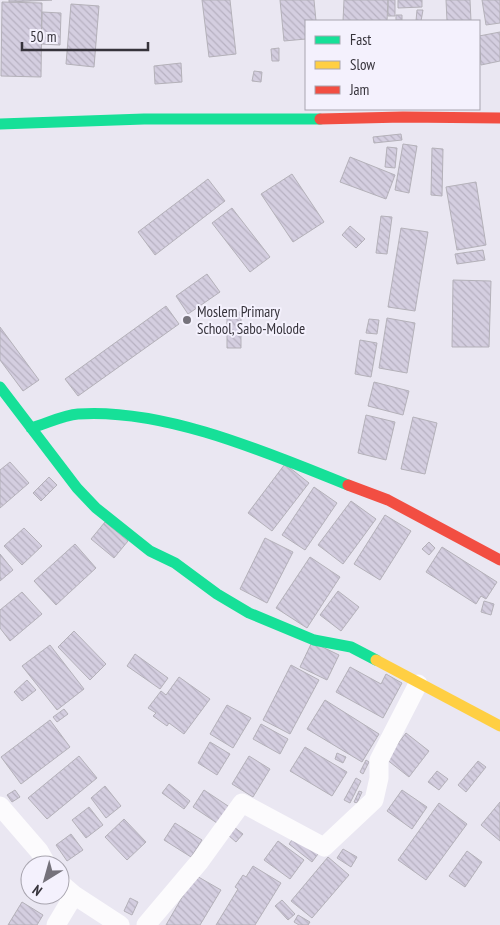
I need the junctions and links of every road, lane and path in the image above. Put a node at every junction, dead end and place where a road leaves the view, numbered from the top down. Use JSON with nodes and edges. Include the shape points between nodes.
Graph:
{"nodes":[{"id":1,"x":500,"y":118,"type":"edge"},
{"id":2,"x":0,"y":124,"type":"edge"},
{"id":3,"x":0,"y":387,"type":"edge"},
{"id":4,"x":31,"y":428,"type":"junction"},
{"id":5,"x":500,"y":560,"type":"edge"},
{"id":6,"x":418,"y":684,"type":"junction"},
{"id":7,"x":500,"y":726,"type":"edge"},
{"id":8,"x":0,"y":806,"type":"edge"},
{"id":9,"x":40,"y":855,"type":"edge"},
{"id":10,"x":70,"y":891,"type":"edge"},
{"id":11,"x":62,"y":905,"type":"edge"},
{"id":12,"x":56,"y":925,"type":"edge"},
{"id":13,"x":120,"y":925,"type":"edge"},
{"id":14,"x":146,"y":925,"type":"edge"}],
"edges":[{"from":1,"to":2,"type":"street"},
{"from":3,"to":4,"type":"street"},
{"from":4,"to":5,"type":"street","via":[[77,414],[142,417],[242,443],[388,500]]},
{"from":4,"to":6,"type":"street","via":[[96,508],[150,551],[175,563],[249,613],[314,640],[352,647]]},
{"from":6,"to":7,"type":"street"},
{"from":6,"to":14,"type":"street","via":[[379,760],[374,800],[324,847],[242,804],[200,861]]},
{"from":8,"to":9,"type":"street"},
{"from":10,"to":13,"type":"street"},
{"from":11,"to":12,"type":"street"}]}
